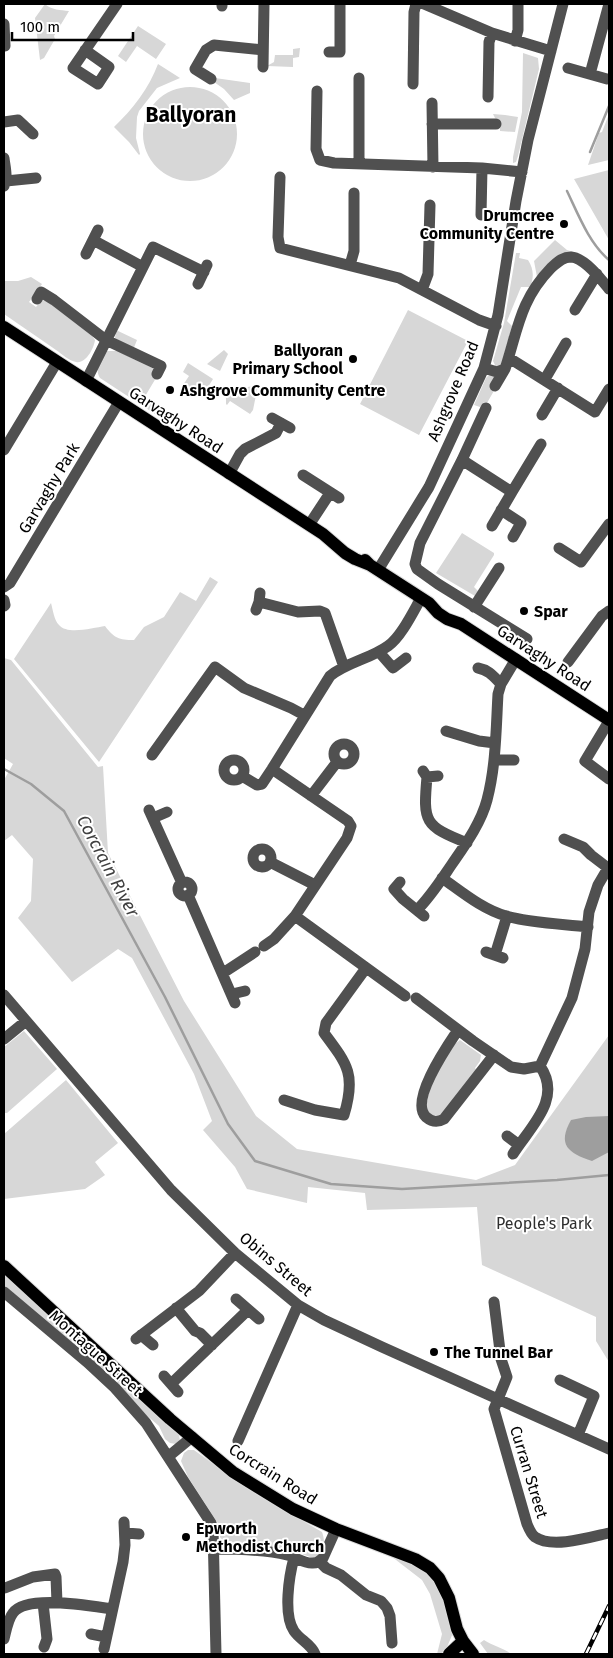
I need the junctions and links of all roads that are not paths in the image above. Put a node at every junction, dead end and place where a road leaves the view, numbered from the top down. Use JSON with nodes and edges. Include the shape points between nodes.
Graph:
{"nodes":[{"id":1,"x":117,"y":4,"type":"edge"},
{"id":2,"x":264,"y":4,"type":"edge"},
{"id":3,"x":340,"y":4,"type":"edge"},
{"id":4,"x":416,"y":4,"type":"edge"},
{"id":5,"x":424,"y":4,"type":"edge"},
{"id":6,"x":518,"y":4,"type":"edge"},
{"id":7,"x":564,"y":4,"type":"edge"},
{"id":8,"x":609,"y":4,"type":"edge"},
{"id":9,"x":443,"y":7,"type":"edge"},
{"id":10,"x":4,"y":24,"type":"edge"},
{"id":11,"x":492,"y":33,"type":"junction"},
{"id":12,"x":515,"y":41,"type":"junction"},
{"id":13,"x":5,"y":46,"type":"dead end"},
{"id":14,"x":85,"y":50,"type":"dead end"},
{"id":15,"x":263,"y":50,"type":"junction"},
{"id":16,"x":551,"y":51,"type":"junction"},
{"id":17,"x":329,"y":52,"type":"dead end"},
{"id":18,"x":263,"y":67,"type":"dead end"},
{"id":19,"x":568,"y":68,"type":"dead end"},
{"id":20,"x":590,"y":74,"type":"junction"},
{"id":21,"x":359,"y":78,"type":"dead end"},
{"id":22,"x":211,"y":79,"type":"dead end"},
{"id":23,"x":607,"y":79,"type":"dead end"},
{"id":24,"x":413,"y":84,"type":"dead end"},
{"id":25,"x":317,"y":91,"type":"dead end"},
{"id":26,"x":488,"y":97,"type":"dead end"},
{"id":27,"x":432,"y":103,"type":"dead end"},
{"id":28,"x":491,"y":120,"type":"dead end"},
{"id":29,"x":4,"y":122,"type":"edge"},
{"id":30,"x":432,"y":124,"type":"junction"},
{"id":31,"x":33,"y":134,"type":"dead end"},
{"id":32,"x":4,"y":158,"type":"edge"},
{"id":33,"x":359,"y":164,"type":"junction"},
{"id":34,"x":433,"y":167,"type":"junction"},
{"id":35,"x":482,"y":168,"type":"junction"},
{"id":36,"x":522,"y":172,"type":"junction"},
{"id":37,"x":36,"y":178,"type":"dead end"},
{"id":38,"x":280,"y":178,"type":"dead end"},
{"id":39,"x":5,"y":183,"type":"edge"},
{"id":40,"x":354,"y":193,"type":"dead end"},
{"id":41,"x":430,"y":205,"type":"dead end"},
{"id":42,"x":482,"y":215,"type":"dead end"},
{"id":43,"x":86,"y":254,"type":"dead end"},
{"id":44,"x":350,"y":265,"type":"junction"},
{"id":45,"x":143,"y":267,"type":"junction"},
{"id":46,"x":597,"y":274,"type":"junction"},
{"id":47,"x":198,"y":284,"type":"dead end"},
{"id":48,"x":609,"y":289,"type":"edge"},
{"id":49,"x":422,"y":290,"type":"junction"},
{"id":50,"x":37,"y":299,"type":"dead end"},
{"id":51,"x":575,"y":310,"type":"dead end"},
{"id":52,"x":4,"y":326,"type":"edge"},
{"id":53,"x":496,"y":326,"type":"junction"},
{"id":54,"x":106,"y":340,"type":"junction"},
{"id":55,"x":566,"y":344,"type":"dead end"},
{"id":56,"x":509,"y":358,"type":"junction"},
{"id":57,"x":57,"y":362,"type":"junction"},
{"id":58,"x":484,"y":368,"type":"junction"},
{"id":59,"x":505,"y":370,"type":"junction"},
{"id":60,"x":157,"y":374,"type":"dead end"},
{"id":61,"x":545,"y":379,"type":"junction"},
{"id":62,"x":86,"y":381,"type":"junction"},
{"id":63,"x":495,"y":386,"type":"dead end"},
{"id":64,"x":558,"y":388,"type":"junction"},
{"id":65,"x":609,"y":389,"type":"edge"},
{"id":66,"x":119,"y":402,"type":"junction"},
{"id":67,"x":486,"y":408,"type":"dead end"},
{"id":68,"x":542,"y":415,"type":"dead end"},
{"id":69,"x":281,"y":423,"type":"dead end"},
{"id":70,"x":541,"y":444,"type":"dead end"},
{"id":71,"x":4,"y":450,"type":"edge"},
{"id":72,"x":462,"y":460,"type":"junction"},
{"id":73,"x":229,"y":474,"type":"junction"},
{"id":74,"x":303,"y":476,"type":"dead end"},
{"id":75,"x":512,"y":492,"type":"junction"},
{"id":76,"x":501,"y":510,"type":"junction"},
{"id":77,"x":609,"y":524,"type":"edge"},
{"id":78,"x":309,"y":525,"type":"junction"},
{"id":79,"x":492,"y":526,"type":"dead end"},
{"id":80,"x":402,"y":532,"type":"junction"},
{"id":81,"x":513,"y":536,"type":"dead end"},
{"id":82,"x":420,"y":543,"type":"junction"},
{"id":83,"x":559,"y":548,"type":"dead end"},
{"id":84,"x":374,"y":568,"type":"junction"},
{"id":85,"x":499,"y":568,"type":"dead end"},
{"id":86,"x":4,"y":587,"type":"edge"},
{"id":87,"x":4,"y":600,"type":"edge"},
{"id":88,"x":425,"y":601,"type":"junction"},
{"id":89,"x":258,"y":602,"type":"dead end"},
{"id":90,"x":4,"y":606,"type":"edge"},
{"id":91,"x":474,"y":607,"type":"junction"},
{"id":92,"x":609,"y":611,"type":"edge"},
{"id":93,"x":527,"y":639,"type":"dead end"},
{"id":94,"x":379,"y":652,"type":"junction"},
{"id":95,"x":406,"y":658,"type":"dead end"},
{"id":96,"x":516,"y":659,"type":"junction"},
{"id":97,"x":568,"y":662,"type":"dead end"},
{"id":98,"x":344,"y":667,"type":"junction"},
{"id":99,"x":484,"y":667,"type":"dead end"},
{"id":100,"x":501,"y":684,"type":"junction"},
{"id":101,"x":304,"y":715,"type":"junction"},
{"id":102,"x":609,"y":720,"type":"edge"},
{"id":103,"x":446,"y":731,"type":"dead end"},
{"id":104,"x":495,"y":743,"type":"junction"},
{"id":105,"x":152,"y":755,"type":"dead end"},
{"id":106,"x":494,"y":760,"type":"junction"},
{"id":107,"x":514,"y":760,"type":"dead end"},
{"id":108,"x":337,"y":762,"type":"dead end"},
{"id":109,"x":272,"y":769,"type":"junction"},
{"id":110,"x":429,"y":775,"type":"dead end"},
{"id":111,"x":242,"y":776,"type":"dead end"},
{"id":112,"x":609,"y":779,"type":"edge"},
{"id":113,"x":311,"y":796,"type":"junction"},
{"id":114,"x":166,"y":812,"type":"dead end"},
{"id":115,"x":563,"y":837,"type":"dead end"},
{"id":116,"x":467,"y":843,"type":"junction"},
{"id":117,"x":270,"y":862,"type":"dead end"},
{"id":118,"x":442,"y":878,"type":"junction"},
{"id":119,"x":400,"y":882,"type":"dead end"},
{"id":120,"x":315,"y":885,"type":"junction"},
{"id":121,"x":295,"y":916,"type":"junction"},
{"id":122,"x":507,"y":916,"type":"junction"},
{"id":123,"x":588,"y":927,"type":"junction"},
{"id":124,"x":494,"y":955,"type":"dead end"},
{"id":125,"x":366,"y":968,"type":"junction"},
{"id":126,"x":222,"y":973,"type":"junction"},
{"id":127,"x":245,"y":991,"type":"dead end"},
{"id":128,"x":4,"y":995,"type":"edge"},
{"id":129,"x":26,"y":1021,"type":"junction"},
{"id":130,"x":458,"y":1030,"type":"junction"},
{"id":131,"x":4,"y":1039,"type":"edge"},
{"id":132,"x":494,"y":1055,"type":"junction"},
{"id":133,"x":540,"y":1066,"type":"junction"},
{"id":134,"x":284,"y":1100,"type":"dead end"},
{"id":135,"x":507,"y":1136,"type":"dead end"},
{"id":136,"x":236,"y":1253,"type":"junction"},
{"id":137,"x":4,"y":1266,"type":"edge"},
{"id":138,"x":4,"y":1292,"type":"edge"},
{"id":139,"x":236,"y":1300,"type":"dead end"},
{"id":140,"x":494,"y":1302,"type":"dead end"},
{"id":141,"x":298,"y":1305,"type":"junction"},
{"id":142,"x":176,"y":1308,"type":"junction"},
{"id":143,"x":248,"y":1310,"type":"junction"},
{"id":144,"x":258,"y":1319,"type":"dead end"},
{"id":145,"x":153,"y":1345,"type":"dead end"},
{"id":146,"x":212,"y":1345,"type":"junction"},
{"id":147,"x":560,"y":1380,"type":"dead end"},
{"id":148,"x":171,"y":1384,"type":"dead end"},
{"id":149,"x":497,"y":1399,"type":"junction"},
{"id":150,"x":236,"y":1435,"type":"dead end"},
{"id":151,"x":578,"y":1435,"type":"junction"},
{"id":152,"x":192,"y":1437,"type":"junction"},
{"id":153,"x":609,"y":1449,"type":"edge"},
{"id":154,"x":169,"y":1456,"type":"junction"},
{"id":155,"x":336,"y":1529,"type":"junction"},
{"id":156,"x":609,"y":1533,"type":"edge"},
{"id":157,"x":140,"y":1534,"type":"dead end"},
{"id":158,"x":214,"y":1549,"type":"junction"},
{"id":159,"x":294,"y":1558,"type":"junction"},
{"id":160,"x":320,"y":1561,"type":"junction"},
{"id":161,"x":5,"y":1588,"type":"edge"},
{"id":162,"x":43,"y":1603,"type":"junction"},
{"id":163,"x":56,"y":1603,"type":"junction"},
{"id":164,"x":112,"y":1609,"type":"junction"},
{"id":165,"x":91,"y":1634,"type":"dead end"},
{"id":166,"x":4,"y":1639,"type":"edge"},
{"id":167,"x":463,"y":1641,"type":"junction"},
{"id":168,"x":392,"y":1643,"type":"dead end"},
{"id":169,"x":44,"y":1647,"type":"dead end"},
{"id":170,"x":216,"y":1654,"type":"edge"},
{"id":171,"x":315,"y":1654,"type":"edge"},
{"id":172,"x":448,"y":1654,"type":"edge"},
{"id":173,"x":473,"y":1654,"type":"edge"}],
"edges":[{"from":1,"to":14,"type":"street"},
{"from":2,"to":15,"type":"street"},
{"from":3,"to":17,"type":"street","via":[[340,52]]},
{"from":4,"to":24,"type":"street"},
{"from":5,"to":9,"type":"street"},
{"from":6,"to":12,"type":"street"},
{"from":7,"to":16,"type":"street","name":"Ashgrove Road"},
{"from":8,"to":20,"type":"street"},
{"from":9,"to":11,"type":"street"},
{"from":10,"to":13,"type":"street"},
{"from":11,"to":12,"type":"street"},
{"from":11,"to":26,"type":"street"},
{"from":12,"to":16,"type":"street"},
{"from":15,"to":18,"type":"street"},
{"from":15,"to":22,"type":"street","via":[[214,45],[206,50],[195,70]]},
{"from":16,"to":36,"type":"street","name":"Ashgrove Road"},
{"from":19,"to":20,"type":"street"},
{"from":20,"to":23,"type":"street"},
{"from":21,"to":33,"type":"street"},
{"from":25,"to":33,"type":"street","via":[[316,149],[320,160]]},
{"from":27,"to":30,"type":"street"},
{"from":28,"to":30,"type":"street"},
{"from":29,"to":31,"type":"street","via":[[18,120]]},
{"from":30,"to":34,"type":"street"},
{"from":32,"to":39,"type":"street"},
{"from":33,"to":34,"type":"street"},
{"from":34,"to":35,"type":"street"},
{"from":35,"to":36,"type":"street"},
{"from":35,"to":42,"type":"street"},
{"from":36,"to":53,"type":"street","name":"Ashgrove Road"},
{"from":37,"to":39,"type":"street"},
{"from":38,"to":44,"type":"street","via":[[280,248]]},
{"from":40,"to":44,"type":"street","via":[[354,250]]},
{"from":41,"to":49,"type":"street","via":[[428,274]]},
{"from":43,"to":45,"type":"street","via":[[96,235]]},
{"from":44,"to":49,"type":"street","via":[[399,278]]},
{"from":45,"to":47,"type":"street","via":[[153,247],[206,268]]},
{"from":45,"to":54,"type":"street"},
{"from":46,"to":48,"type":"street"},
{"from":46,"to":51,"type":"street"},
{"from":46,"to":56,"type":"street","via":[[572,257],[560,260],[539,281],[527,300]]},
{"from":49,"to":53,"type":"street"},
{"from":50,"to":54,"type":"street","via":[[41,292]]},
{"from":52,"to":57,"type":"main road","name":"Garvaghy Road"},
{"from":53,"to":58,"type":"street","name":"Ashgrove Road"},
{"from":54,"to":60,"type":"street","via":[[161,366]]},
{"from":54,"to":62,"type":"street"},
{"from":55,"to":61,"type":"street"},
{"from":56,"to":59,"type":"street"},
{"from":56,"to":61,"type":"street"},
{"from":57,"to":62,"type":"main road","name":"Garvaghy Road"},
{"from":57,"to":71,"type":"street"},
{"from":58,"to":59,"type":"street","via":[[497,372]]},
{"from":58,"to":80,"type":"street","name":"Ashgrove Road","via":[[429,487]]},
{"from":59,"to":63,"type":"street"},
{"from":61,"to":64,"type":"street"},
{"from":62,"to":66,"type":"main road","name":"Garvaghy Road"},
{"from":64,"to":65,"type":"street","via":[[595,412]]},
{"from":64,"to":68,"type":"street"},
{"from":66,"to":73,"type":"main road","name":"Garvaghy Road"},
{"from":66,"to":86,"type":"street","name":"Garvaghy Park","via":[[26,558]]},
{"from":67,"to":72,"type":"street"},
{"from":69,"to":73,"type":"street","via":[[276,433],[245,449]]},
{"from":70,"to":75,"type":"street"},
{"from":72,"to":75,"type":"street"},
{"from":72,"to":82,"type":"street"},
{"from":73,"to":78,"type":"main road","name":"Garvaghy Road"},
{"from":74,"to":78,"type":"street","via":[[334,496]]},
{"from":75,"to":76,"type":"street"},
{"from":76,"to":79,"type":"street"},
{"from":76,"to":81,"type":"street","via":[[521,523]]},
{"from":77,"to":83,"type":"street","via":[[581,562]]},
{"from":78,"to":84,"type":"main road","name":"Garvaghy Road","via":[[331,540],[358,552]]},
{"from":80,"to":82,"type":"street"},
{"from":80,"to":84,"type":"street","name":"Ashgrove Road"},
{"from":82,"to":91,"type":"street","via":[[417,569]]},
{"from":84,"to":88,"type":"main road","name":"Garvaghy Road"},
{"from":85,"to":91,"type":"street"},
{"from":87,"to":90,"type":"street"},
{"from":88,"to":94,"type":"street","via":[[390,645]]},
{"from":88,"to":96,"type":"main road","name":"Garvaghy Road","via":[[452,613],[461,624]]},
{"from":89,"to":98,"type":"street","via":[[298,612],[328,609]]},
{"from":91,"to":93,"type":"street"},
{"from":92,"to":97,"type":"street"},
{"from":94,"to":95,"type":"street","via":[[393,668]]},
{"from":94,"to":98,"type":"street"},
{"from":96,"to":100,"type":"street"},
{"from":96,"to":102,"type":"main road","name":"Garvaghy Road"},
{"from":98,"to":101,"type":"street","via":[[324,683]]},
{"from":99,"to":100,"type":"street"},
{"from":100,"to":104,"type":"street"},
{"from":101,"to":105,"type":"street","via":[[244,688],[215,667]]},
{"from":101,"to":109,"type":"street"},
{"from":102,"to":112,"type":"street","via":[[585,760]]},
{"from":103,"to":104,"type":"street"},
{"from":104,"to":106,"type":"street"},
{"from":106,"to":107,"type":"street"},
{"from":106,"to":116,"type":"street","via":[[486,803]]},
{"from":108,"to":113,"type":"street"},
{"from":109,"to":111,"type":"street","via":[[262,784],[257,785]]},
{"from":109,"to":113,"type":"street"},
{"from":110,"to":116,"type":"street","via":[[426,817],[434,828]]},
{"from":113,"to":120,"type":"street","via":[[351,826],[347,838]]},
{"from":114,"to":126,"type":"street","via":[[151,814],[182,883],[191,886],[188,895]]},
{"from":115,"to":123,"type":"street","via":[[583,847],[608,868],[592,900]]},
{"from":116,"to":118,"type":"street"},
{"from":117,"to":120,"type":"street"},
{"from":118,"to":119,"type":"street","via":[[421,913],[394,889]]},
{"from":118,"to":122,"type":"street","via":[[490,910]]},
{"from":120,"to":121,"type":"street"},
{"from":121,"to":125,"type":"street"},
{"from":121,"to":126,"type":"street","via":[[274,939]]},
{"from":122,"to":123,"type":"street"},
{"from":122,"to":124,"type":"street"},
{"from":123,"to":133,"type":"street","via":[[572,998]]},
{"from":125,"to":130,"type":"street"},
{"from":125,"to":134,"type":"street","via":[[326,1024],[324,1033],[348,1069],[350,1097],[344,1115]]},
{"from":126,"to":127,"type":"street","via":[[233,998]]},
{"from":128,"to":129,"type":"street","name":"Obins Street"},
{"from":129,"to":131,"type":"street"},
{"from":129,"to":136,"type":"street","name":"Obins Street","via":[[170,1190]]},
{"from":130,"to":132,"type":"street"},
{"from":130,"to":132,"type":"street","via":[[427,1085],[422,1111],[427,1118],[439,1122],[444,1120]]},
{"from":132,"to":133,"type":"street","via":[[511,1067]]},
{"from":133,"to":135,"type":"street","via":[[549,1088],[540,1115],[516,1150]]},
{"from":136,"to":141,"type":"street","name":"Obins Street"},
{"from":136,"to":142,"type":"street","via":[[199,1291]]},
{"from":137,"to":152,"type":"main road","name":"Corcrain Road"},
{"from":138,"to":154,"type":"street","name":"Montague Street","via":[[115,1388],[146,1423]]},
{"from":139,"to":143,"type":"street"},
{"from":140,"to":149,"type":"street","via":[[501,1359],[507,1377]]},
{"from":141,"to":149,"type":"street","name":"Obins Street"},
{"from":141,"to":150,"type":"street"},
{"from":142,"to":145,"type":"street","via":[[138,1337]]},
{"from":142,"to":146,"type":"street"},
{"from":143,"to":144,"type":"street"},
{"from":143,"to":146,"type":"street"},
{"from":146,"to":148,"type":"street"},
{"from":147,"to":151,"type":"street","via":[[594,1396]]},
{"from":149,"to":151,"type":"street","name":"Obins Street"},
{"from":149,"to":156,"type":"street","name":"Curran Street","via":[[494,1409],[527,1524],[535,1537],[558,1542]]},
{"from":151,"to":153,"type":"street","name":"Obins Street"},
{"from":152,"to":154,"type":"street"},
{"from":152,"to":155,"type":"main road","name":"Corcrain Road","via":[[240,1476],[292,1509]]},
{"from":154,"to":158,"type":"street","name":"Montague Street","via":[[211,1523]]},
{"from":155,"to":160,"type":"street"},
{"from":155,"to":167,"type":"main road","name":"Corcrain Road","via":[[415,1559],[430,1568],[440,1578]]},
{"from":157,"to":164,"type":"street","via":[[125,1528],[124,1562]]},
{"from":158,"to":159,"type":"street"},
{"from":158,"to":170,"type":"street","name":"Montague Street"},
{"from":159,"to":160,"type":"street","via":[[313,1563]]},
{"from":159,"to":171,"type":"street","via":[[290,1573],[289,1624]]},
{"from":160,"to":168,"type":"street","via":[[387,1608]]},
{"from":161,"to":163,"type":"street","via":[[33,1577],[54,1574]]},
{"from":162,"to":163,"type":"street"},
{"from":162,"to":166,"type":"street","via":[[18,1608],[12,1614]]},
{"from":162,"to":169,"type":"street","via":[[47,1639]]},
{"from":163,"to":164,"type":"street"},
{"from":164,"to":165,"type":"street","via":[[105,1643]]},
{"from":167,"to":172,"type":"main road"},
{"from":167,"to":173,"type":"main road","name":"Corcrain Road"}]}
